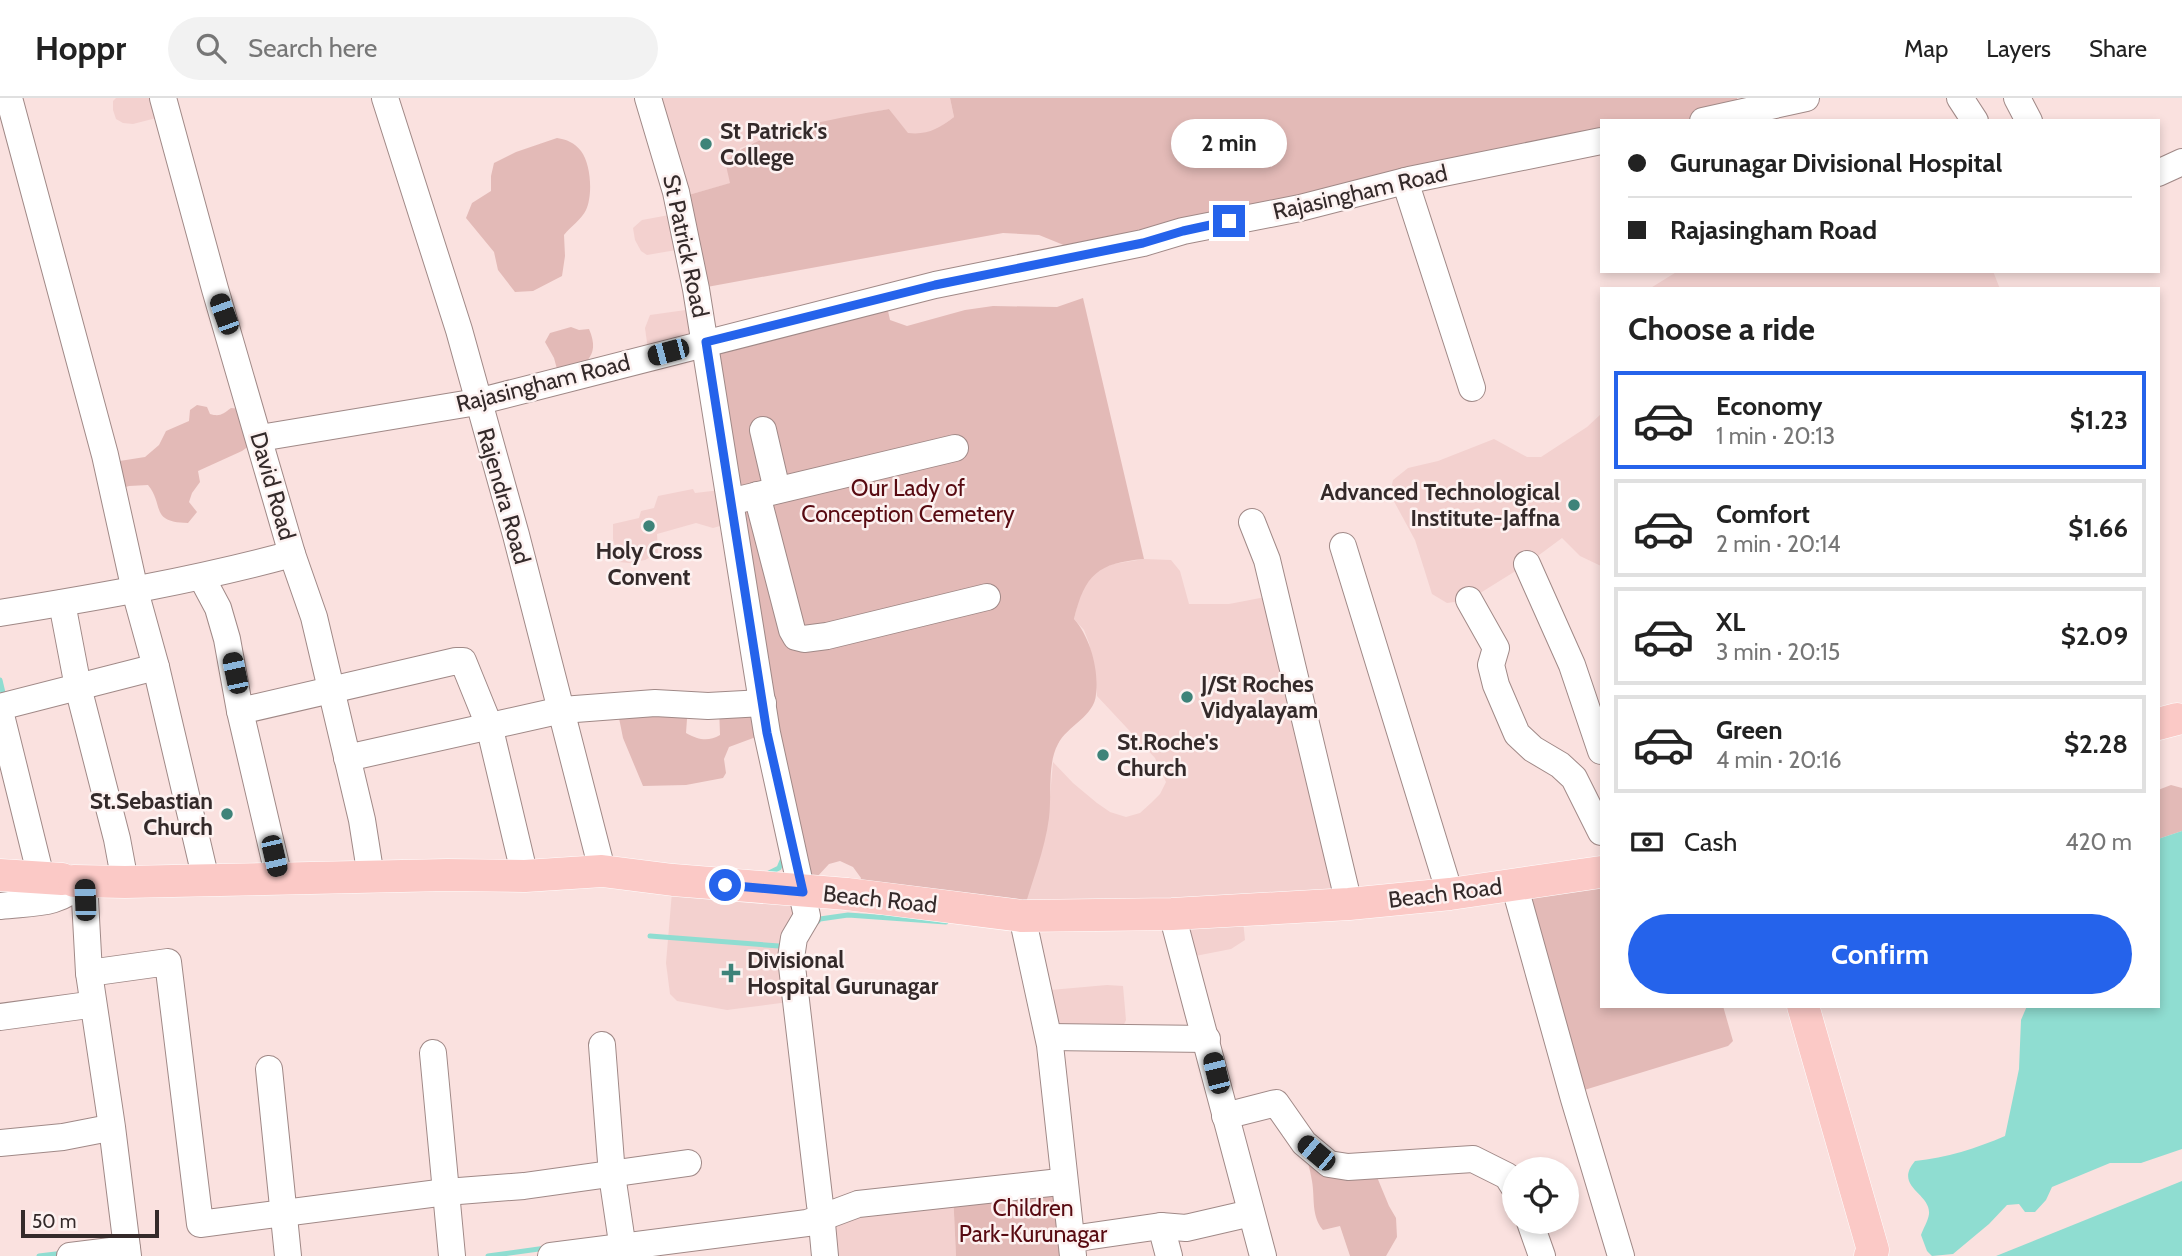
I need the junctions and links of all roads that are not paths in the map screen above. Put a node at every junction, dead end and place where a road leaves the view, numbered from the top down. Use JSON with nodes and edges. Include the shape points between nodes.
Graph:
{"nodes":[{"id":1,"x":9,"y":98,"type":"edge"},
{"id":2,"x":163,"y":98,"type":"edge"},
{"id":3,"x":385,"y":98,"type":"edge"},
{"id":4,"x":648,"y":98,"type":"edge"},
{"id":5,"x":1807,"y":98,"type":"edge"},
{"id":6,"x":1960,"y":98,"type":"edge"},
{"id":7,"x":2017,"y":98,"type":"edge"},
{"id":8,"x":1712,"y":119,"type":"edge"},
{"id":9,"x":1974,"y":119,"type":"edge"},
{"id":10,"x":2028,"y":119,"type":"edge"},
{"id":11,"x":1600,"y":141,"type":"edge"},
{"id":12,"x":2182,"y":162,"type":"edge"},
{"id":13,"x":2160,"y":172,"type":"edge"},
{"id":14,"x":1405,"y":181,"type":"junction"},
{"id":15,"x":706,"y":342,"type":"junction"},
{"id":16,"x":1472,"y":388,"type":"dead end"},
{"id":17,"x":477,"y":402,"type":"junction"},
{"id":18,"x":763,"y":430,"type":"dead end"},
{"id":19,"x":260,"y":438,"type":"junction"},
{"id":20,"x":955,"y":448,"type":"dead end"},
{"id":21,"x":767,"y":492,"type":"junction"},
{"id":22,"x":730,"y":501,"type":"junction"},
{"id":23,"x":1252,"y":522,"type":"dead end"},
{"id":24,"x":1343,"y":546,"type":"dead end"},
{"id":25,"x":292,"y":554,"type":"junction"},
{"id":26,"x":1527,"y":564,"type":"dead end"},
{"id":27,"x":202,"y":578,"type":"junction"},
{"id":28,"x":134,"y":584,"type":"junction"},
{"id":29,"x":987,"y":597,"type":"dead end"},
{"id":30,"x":1469,"y":600,"type":"dead end"},
{"id":31,"x":62,"y":603,"type":"junction"},
{"id":32,"x":0,"y":613,"type":"edge"},
{"id":33,"x":156,"y":667,"type":"junction"},
{"id":34,"x":78,"y":687,"type":"junction"},
{"id":35,"x":330,"y":690,"type":"junction"},
{"id":36,"x":762,"y":703,"type":"junction"},
{"id":37,"x":0,"y":709,"type":"edge"},
{"id":38,"x":240,"y":710,"type":"junction"},
{"id":39,"x":562,"y":710,"type":"junction"},
{"id":40,"x":489,"y":725,"type":"junction"},
{"id":41,"x":1600,"y":748,"type":"edge"},
{"id":42,"x":347,"y":758,"type":"junction"},
{"id":43,"x":1600,"y":830,"type":"edge"},
{"id":44,"x":599,"y":858,"type":"dead end"},
{"id":45,"x":522,"y":864,"type":"dead end"},
{"id":46,"x":1600,"y":872,"type":"edge"},
{"id":47,"x":0,"y":875,"type":"edge"},
{"id":48,"x":370,"y":877,"type":"junction"},
{"id":49,"x":279,"y":878,"type":"junction"},
{"id":50,"x":65,"y":879,"type":"junction"},
{"id":51,"x":206,"y":880,"type":"junction"},
{"id":52,"x":125,"y":882,"type":"junction"},
{"id":53,"x":1514,"y":884,"type":"junction"},
{"id":54,"x":803,"y":892,"type":"junction"},
{"id":55,"x":1450,"y":894,"type":"junction"},
{"id":56,"x":1349,"y":904,"type":"junction"},
{"id":57,"x":0,"y":906,"type":"edge"},
{"id":58,"x":1172,"y":914,"type":"junction"},
{"id":59,"x":1023,"y":916,"type":"junction"},
{"id":60,"x":89,"y":973,"type":"junction"},
{"id":61,"x":81,"y":1006,"type":"dead end"},
{"id":62,"x":1804,"y":1008,"type":"edge"},
{"id":63,"x":0,"y":1017,"type":"edge"},
{"id":64,"x":1049,"y":1037,"type":"junction"},
{"id":65,"x":1207,"y":1039,"type":"junction"},
{"id":66,"x":601,"y":1045,"type":"dead end"},
{"id":67,"x":433,"y":1053,"type":"dead end"},
{"id":68,"x":269,"y":1069,"type":"dead end"},
{"id":69,"x":1225,"y":1115,"type":"junction"},
{"id":70,"x":104,"y":1129,"type":"dead end"},
{"id":71,"x":0,"y":1143,"type":"edge"},
{"id":72,"x":688,"y":1163,"type":"dead end"},
{"id":73,"x":1502,"y":1174,"type":"edge"},
{"id":74,"x":612,"y":1175,"type":"junction"},
{"id":75,"x":1064,"y":1180,"type":"junction"},
{"id":76,"x":446,"y":1192,"type":"junction"},
{"id":77,"x":821,"y":1212,"type":"junction"},
{"id":78,"x":1251,"y":1213,"type":"junction"},
{"id":79,"x":284,"y":1214,"type":"junction"},
{"id":80,"x":1161,"y":1226,"type":"junction"},
{"id":81,"x":1534,"y":1234,"type":"edge"},
{"id":82,"x":1072,"y":1247,"type":"edge"},
{"id":83,"x":623,"y":1252,"type":"edge"},
{"id":84,"x":128,"y":1253,"type":"edge"},
{"id":85,"x":71,"y":1256,"type":"edge"},
{"id":86,"x":288,"y":1256,"type":"edge"},
{"id":87,"x":453,"y":1256,"type":"edge"},
{"id":88,"x":551,"y":1256,"type":"edge"},
{"id":89,"x":825,"y":1256,"type":"edge"},
{"id":90,"x":1169,"y":1256,"type":"edge"},
{"id":91,"x":1263,"y":1256,"type":"edge"},
{"id":92,"x":1542,"y":1256,"type":"edge"},
{"id":93,"x":1621,"y":1256,"type":"edge"},
{"id":94,"x":1870,"y":1256,"type":"edge"}],
"edges":[{"from":1,"to":28,"type":"street","via":[[105,455]]},
{"from":2,"to":19,"type":"street","name":"David Road"},
{"from":3,"to":17,"type":"street","name":"Rajendra Road","via":[[459,330]]},
{"from":4,"to":15,"type":"street","name":"St Patrick Road","via":[[676,192]]},
{"from":5,"to":8,"type":"street"},
{"from":6,"to":9,"type":"street"},
{"from":7,"to":10,"type":"street"},
{"from":11,"to":14,"type":"street","name":"Rajasingham Road"},
{"from":12,"to":13,"type":"street"},
{"from":14,"to":15,"type":"street","name":"Rajasingham Road","via":[[1143,243],[935,285]]},
{"from":14,"to":16,"type":"street"},
{"from":15,"to":17,"type":"street","name":"Rajasingham Road"},
{"from":15,"to":22,"type":"street","name":"St Patrick Road"},
{"from":17,"to":19,"type":"street","name":"Rajasingham Road"},
{"from":17,"to":39,"type":"street","name":"Rajendra Road"},
{"from":18,"to":21,"type":"street"},
{"from":19,"to":25,"type":"street","name":"David Road"},
{"from":20,"to":21,"type":"street"},
{"from":21,"to":22,"type":"street"},
{"from":21,"to":29,"type":"street","via":[[796,637],[827,636]]},
{"from":22,"to":36,"type":"street","name":"St Patrick Road"},
{"from":23,"to":56,"type":"street","via":[[1267,560]]},
{"from":24,"to":55,"type":"street"},
{"from":25,"to":27,"type":"street"},
{"from":25,"to":35,"type":"street","name":"David Road","via":[[314,617]]},
{"from":26,"to":41,"type":"street","via":[[1572,665]]},
{"from":27,"to":28,"type":"street"},
{"from":27,"to":38,"type":"street","via":[[227,639]]},
{"from":28,"to":31,"type":"street"},
{"from":28,"to":33,"type":"street"},
{"from":30,"to":43,"type":"street","via":[[1496,648],[1492,665],[1496,685],[1517,734],[1574,778]]},
{"from":31,"to":32,"type":"street"},
{"from":31,"to":34,"type":"street"},
{"from":33,"to":34,"type":"street"},
{"from":33,"to":51,"type":"street"},
{"from":34,"to":37,"type":"street"},
{"from":34,"to":52,"type":"street"},
{"from":35,"to":38,"type":"street"},
{"from":35,"to":40,"type":"street","via":[[463,661]]},
{"from":35,"to":42,"type":"street","name":"David Road"},
{"from":36,"to":39,"type":"street"},
{"from":36,"to":54,"type":"street","name":"St Patrick Road"},
{"from":37,"to":50,"type":"street"},
{"from":38,"to":49,"type":"street"},
{"from":39,"to":40,"type":"street"},
{"from":39,"to":44,"type":"street","name":"Rajendra Road"},
{"from":40,"to":42,"type":"street"},
{"from":40,"to":45,"type":"street"},
{"from":42,"to":48,"type":"street","name":"David Road"},
{"from":46,"to":53,"type":"main road","name":"Beach Road"},
{"from":47,"to":50,"type":"main road","name":"Beach Road"},
{"from":48,"to":49,"type":"main road","name":"Beach Road"},
{"from":48,"to":54,"type":"main road","name":"Beach Road","via":[[602,871]]},
{"from":49,"to":51,"type":"main road","name":"Beach Road"},
{"from":50,"to":52,"type":"main road","name":"Beach Road"},
{"from":50,"to":57,"type":"street","via":[[70,894],[59,899]]},
{"from":50,"to":60,"type":"street"},
{"from":51,"to":52,"type":"main road","name":"Beach Road"},
{"from":53,"to":55,"type":"main road","name":"Beach Road"},
{"from":53,"to":93,"type":"street"},
{"from":54,"to":59,"type":"main road","name":"Beach Road"},
{"from":54,"to":77,"type":"street","name":"St Patrick Road","via":[[807,916],[794,937],[791,958]]},
{"from":55,"to":56,"type":"main road","name":"Beach Road"},
{"from":56,"to":58,"type":"main road","name":"Beach Road"},
{"from":58,"to":59,"type":"main road","name":"Beach Road"},
{"from":58,"to":65,"type":"street"},
{"from":59,"to":64,"type":"street"},
{"from":60,"to":79,"type":"street","via":[[168,962],[200,1224]]},
{"from":60,"to":84,"type":"street"},
{"from":61,"to":63,"type":"street"},
{"from":62,"to":94,"type":"main road"},
{"from":64,"to":65,"type":"street"},
{"from":64,"to":75,"type":"street"},
{"from":65,"to":69,"type":"street"},
{"from":66,"to":74,"type":"street"},
{"from":67,"to":76,"type":"street"},
{"from":68,"to":79,"type":"street"},
{"from":69,"to":73,"type":"street","via":[[1276,1103],[1304,1143],[1329,1164],[1348,1167],[1473,1159]]},
{"from":69,"to":78,"type":"street"},
{"from":70,"to":71,"type":"street"},
{"from":72,"to":74,"type":"street"},
{"from":74,"to":76,"type":"street"},
{"from":74,"to":83,"type":"street"},
{"from":75,"to":77,"type":"street"},
{"from":75,"to":82,"type":"street"},
{"from":76,"to":79,"type":"street"},
{"from":76,"to":87,"type":"street"},
{"from":77,"to":83,"type":"street","via":[[807,1223]]},
{"from":77,"to":89,"type":"street","name":"St Patrick Road"},
{"from":78,"to":80,"type":"street","via":[[1186,1228]]},
{"from":78,"to":91,"type":"street"},
{"from":79,"to":86,"type":"street"},
{"from":80,"to":82,"type":"street"},
{"from":80,"to":90,"type":"street"},
{"from":81,"to":92,"type":"street"},
{"from":83,"to":88,"type":"street"},
{"from":84,"to":85,"type":"street"}]}
